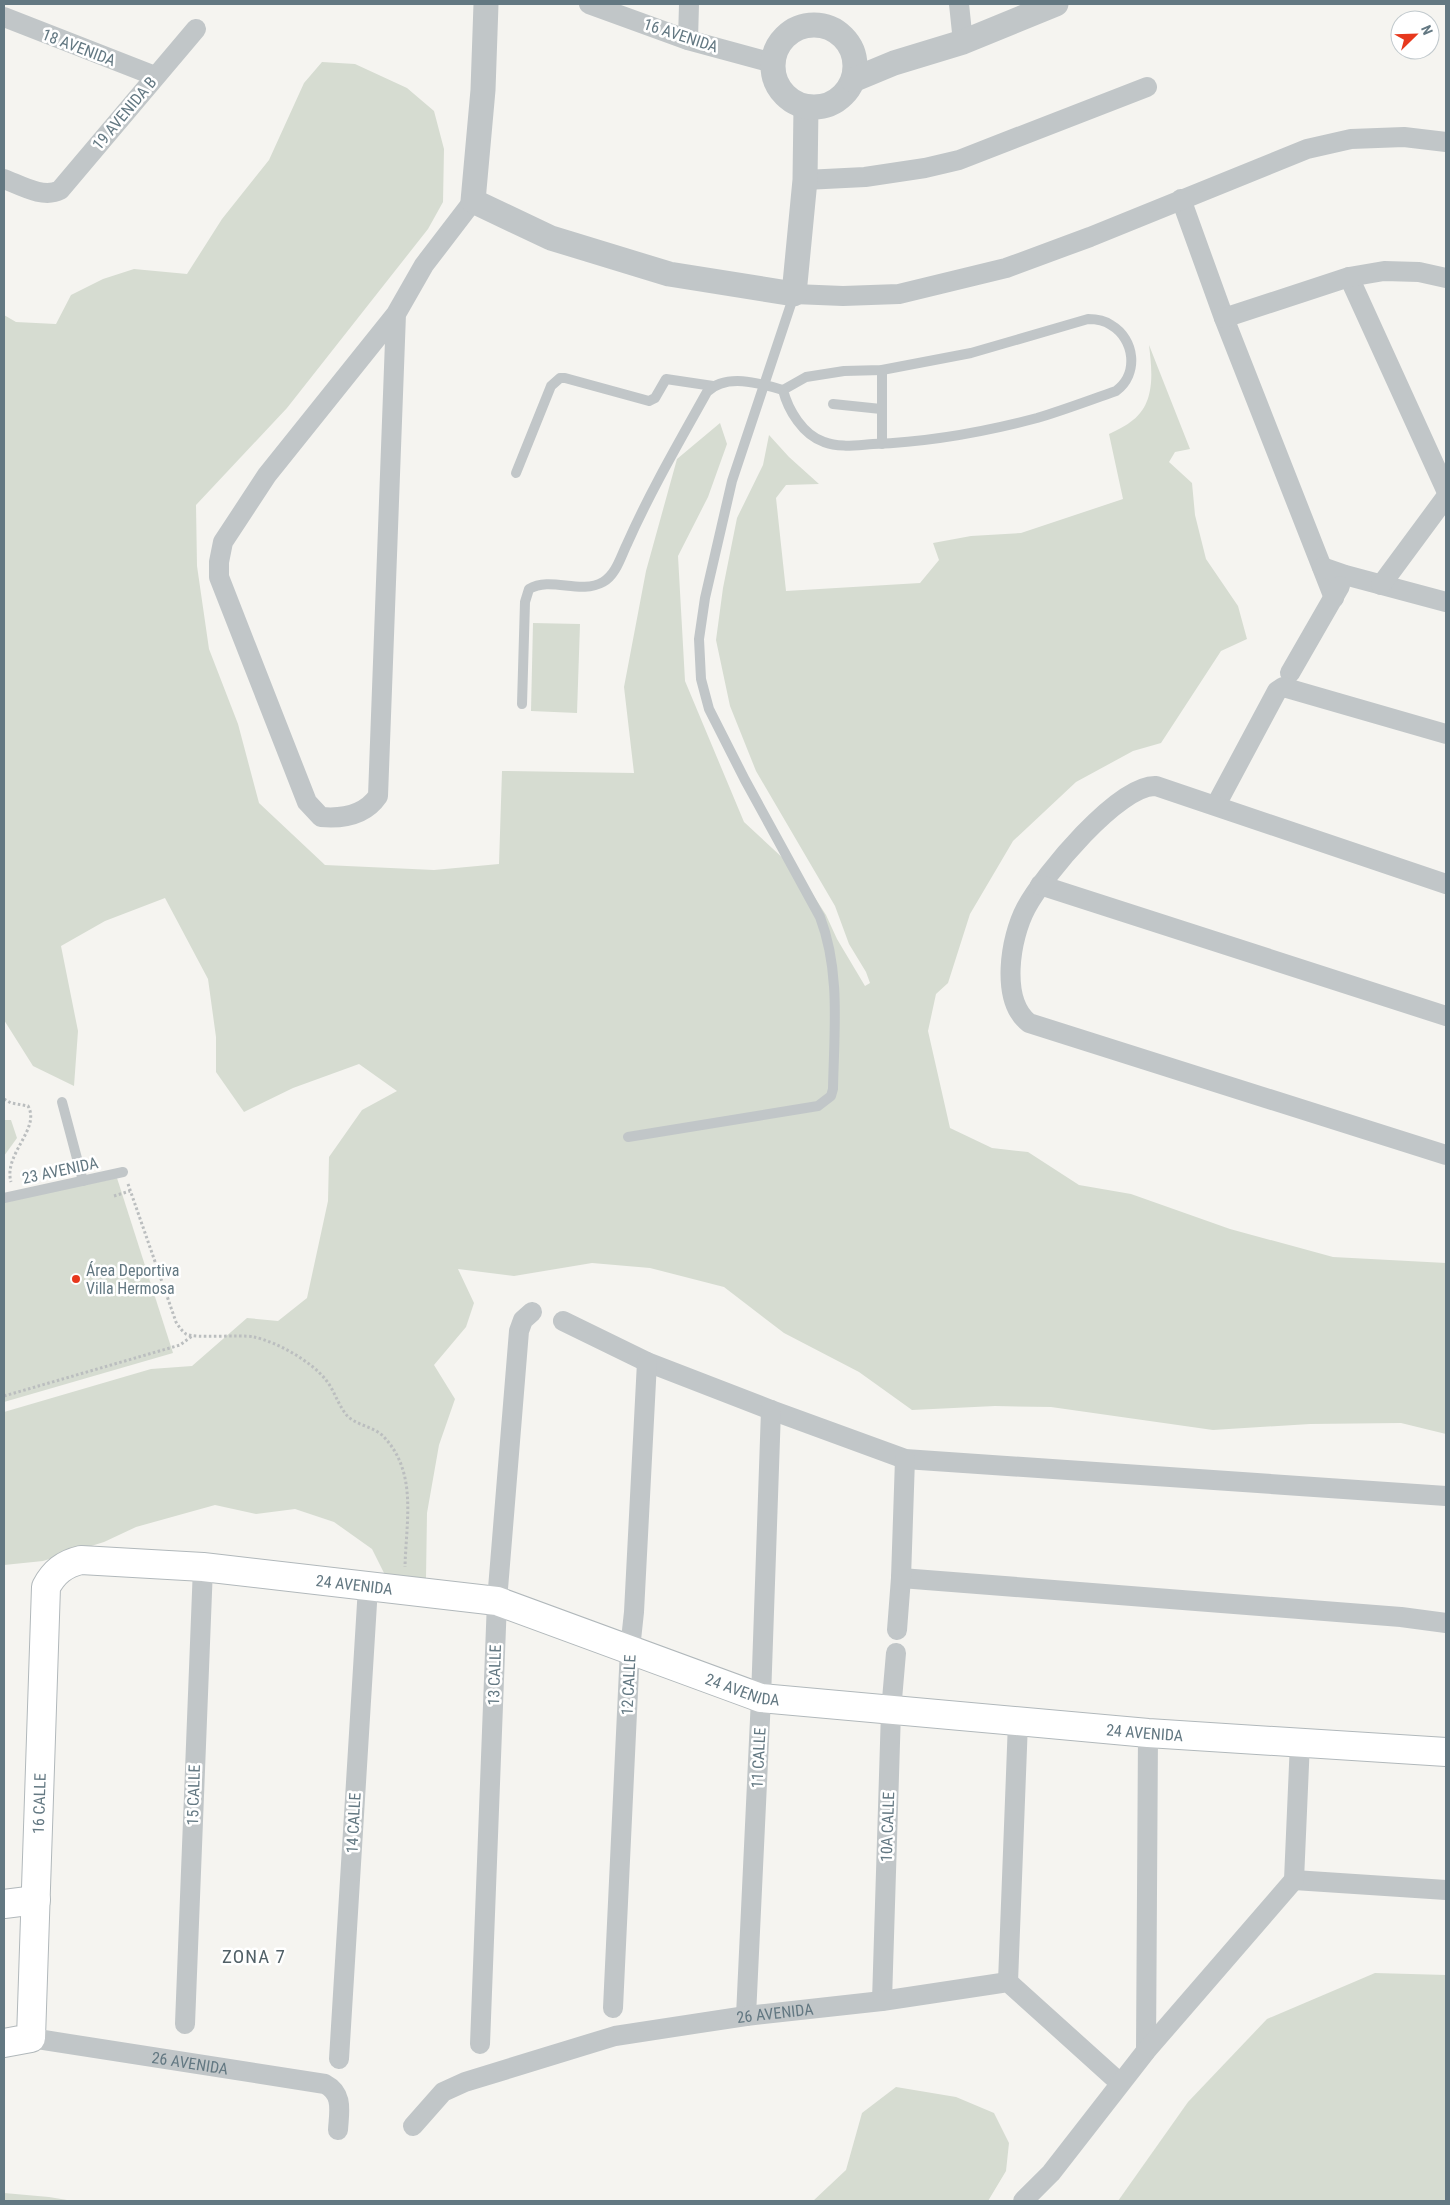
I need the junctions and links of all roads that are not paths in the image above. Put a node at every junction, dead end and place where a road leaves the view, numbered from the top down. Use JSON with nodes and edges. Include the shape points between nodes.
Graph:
{"nodes":[{"id":1,"x":486,"y":4,"type":"edge"},
{"id":2,"x":589,"y":4,"type":"edge"},
{"id":3,"x":689,"y":4,"type":"edge"},
{"id":4,"x":959,"y":4,"type":"edge"},
{"id":5,"x":1056,"y":4,"type":"edge"},
{"id":6,"x":806,"y":15,"type":"edge"},
{"id":7,"x":4,"y":18,"type":"edge"},
{"id":8,"x":196,"y":29,"type":"dead end"},
{"id":9,"x":688,"y":40,"type":"junction"},
{"id":10,"x":963,"y":42,"type":"junction"},
{"id":11,"x":773,"y":63,"type":"junction"},
{"id":12,"x":854,"y":69,"type":"junction"},
{"id":13,"x":155,"y":76,"type":"junction"},
{"id":14,"x":1147,"y":87,"type":"dead end"},
{"id":15,"x":806,"y":107,"type":"junction"},
{"id":16,"x":1446,"y":142,"type":"edge"},
{"id":17,"x":4,"y":178,"type":"edge"},
{"id":18,"x":805,"y":180,"type":"junction"},
{"id":19,"x":1181,"y":199,"type":"junction"},
{"id":20,"x":473,"y":201,"type":"junction"},
{"id":21,"x":1349,"y":277,"type":"junction"},
{"id":22,"x":1446,"y":278,"type":"edge"},
{"id":23,"x":794,"y":294,"type":"junction"},
{"id":24,"x":396,"y":314,"type":"junction"},
{"id":25,"x":1224,"y":318,"type":"junction"},
{"id":26,"x":882,"y":370,"type":"junction"},
{"id":27,"x":765,"y":385,"type":"junction"},
{"id":28,"x":713,"y":386,"type":"junction"},
{"id":29,"x":783,"y":390,"type":"junction"},
{"id":30,"x":833,"y":404,"type":"dead end"},
{"id":31,"x":881,"y":408,"type":"junction"},
{"id":32,"x":882,"y":444,"type":"junction"},
{"id":33,"x":516,"y":474,"type":"dead end"},
{"id":34,"x":1446,"y":490,"type":"edge"},
{"id":35,"x":1446,"y":497,"type":"edge"},
{"id":36,"x":1322,"y":567,"type":"junction"},
{"id":37,"x":1345,"y":576,"type":"junction"},
{"id":38,"x":1381,"y":585,"type":"junction"},
{"id":39,"x":1334,"y":598,"type":"junction"},
{"id":40,"x":1446,"y":602,"type":"edge"},
{"id":41,"x":1290,"y":673,"type":"dead end"},
{"id":42,"x":522,"y":704,"type":"dead end"},
{"id":43,"x":1446,"y":734,"type":"edge"},
{"id":44,"x":1216,"y":805,"type":"junction"},
{"id":45,"x":1040,"y":884,"type":"junction"},
{"id":46,"x":1446,"y":884,"type":"edge"},
{"id":47,"x":1446,"y":1016,"type":"edge"},
{"id":48,"x":62,"y":1102,"type":"dead end"},
{"id":49,"x":628,"y":1137,"type":"dead end"},
{"id":50,"x":1446,"y":1155,"type":"edge"},
{"id":51,"x":123,"y":1172,"type":"road end"},
{"id":52,"x":83,"y":1181,"type":"junction"},
{"id":53,"x":4,"y":1198,"type":"edge"},
{"id":54,"x":532,"y":1312,"type":"dead end"},
{"id":55,"x":563,"y":1320,"type":"dead end"},
{"id":56,"x":647,"y":1362,"type":"junction"},
{"id":57,"x":771,"y":1410,"type":"junction"},
{"id":58,"x":905,"y":1459,"type":"junction"},
{"id":59,"x":1446,"y":1496,"type":"edge"},
{"id":60,"x":202,"y":1567,"type":"junction"},
{"id":61,"x":56,"y":1572,"type":"joint"},
{"id":62,"x":902,"y":1578,"type":"junction"},
{"id":63,"x":368,"y":1587,"type":"junction"},
{"id":64,"x":497,"y":1601,"type":"junction"},
{"id":65,"x":1446,"y":1623,"type":"edge"},
{"id":66,"x":897,"y":1630,"type":"dead end"},
{"id":67,"x":630,"y":1649,"type":"junction"},
{"id":68,"x":896,"y":1653,"type":"dead end"},
{"id":69,"x":761,"y":1698,"type":"junction"},
{"id":70,"x":891,"y":1711,"type":"junction"},
{"id":71,"x":1018,"y":1722,"type":"junction"},
{"id":72,"x":1148,"y":1733,"type":"junction"},
{"id":73,"x":1300,"y":1742,"type":"junction"},
{"id":74,"x":1446,"y":1752,"type":"edge"},
{"id":75,"x":1294,"y":1880,"type":"junction"},
{"id":76,"x":1446,"y":1890,"type":"edge"},
{"id":77,"x":36,"y":1900,"type":"junction"},
{"id":78,"x":4,"y":1904,"type":"edge"},
{"id":79,"x":1008,"y":1982,"type":"junction"},
{"id":80,"x":882,"y":2001,"type":"junction"},
{"id":81,"x":612,"y":2008,"type":"dead end"},
{"id":82,"x":746,"y":2016,"type":"junction"},
{"id":83,"x":184,"y":2024,"type":"dead end"},
{"id":84,"x":31,"y":2038,"type":"junction"},
{"id":85,"x":4,"y":2043,"type":"edge"},
{"id":86,"x":480,"y":2044,"type":"dead end"},
{"id":87,"x":1146,"y":2051,"type":"junction"},
{"id":88,"x":339,"y":2059,"type":"dead end"},
{"id":89,"x":1120,"y":2083,"type":"junction"},
{"id":90,"x":413,"y":2126,"type":"dead end"},
{"id":91,"x":338,"y":2130,"type":"dead end"},
{"id":92,"x":1023,"y":2201,"type":"edge"}],
"edges":[{"from":1,"to":20,"type":"street","via":[[483,90]]},
{"from":2,"to":9,"type":"street","name":"16 AVENIDA"},
{"from":3,"to":9,"type":"street"},
{"from":4,"to":10,"type":"street"},
{"from":5,"to":10,"type":"street"},
{"from":6,"to":11,"type":"street","via":[[783,39]]},
{"from":6,"to":12,"type":"street","via":[[818,25],[836,32],[850,45]]},
{"from":7,"to":13,"type":"street","name":"18 AVENIDA"},
{"from":8,"to":13,"type":"street","name":"19 AVENIDA B"},
{"from":9,"to":11,"type":"street","name":"16 AVENIDA"},
{"from":10,"to":12,"type":"street","via":[[894,63]]},
{"from":11,"to":15,"type":"street","via":[[774,78],[781,91]]},
{"from":12,"to":15,"type":"street","via":[[846,93],[835,102],[821,107]]},
{"from":13,"to":17,"type":"street","name":"19 AVENIDA B","via":[[60,190],[42,193]]},
{"from":14,"to":18,"type":"street","via":[[958,160],[865,177]]},
{"from":15,"to":18,"type":"street"},
{"from":16,"to":19,"type":"street","via":[[1404,137],[1351,139],[1307,149]]},
{"from":18,"to":23,"type":"street"},
{"from":19,"to":23,"type":"street","via":[[1006,268],[951,283],[899,294]]},
{"from":19,"to":25,"type":"street"},
{"from":20,"to":23,"type":"street","via":[[551,238],[669,274]]},
{"from":20,"to":24,"type":"street","via":[[424,265]]},
{"from":21,"to":22,"type":"street","via":[[1384,271],[1419,272]]},
{"from":21,"to":25,"type":"street"},
{"from":21,"to":34,"type":"street"},
{"from":23,"to":27,"type":"lane"},
{"from":24,"to":24,"type":"street","via":[[267,474],[224,542],[219,562],[220,578],[294,772],[307,802],[321,817],[344,817],[364,812],[378,796]]},
{"from":25,"to":36,"type":"street"},
{"from":26,"to":29,"type":"lane","via":[[806,377]]},
{"from":26,"to":31,"type":"lane"},
{"from":26,"to":32,"type":"lane","via":[[970,353],[1088,319],[1100,320],[1118,330],[1132,357],[1130,376],[1116,391],[1036,418],[946,437]]},
{"from":27,"to":28,"type":"lane","via":[[729,380]]},
{"from":27,"to":29,"type":"lane"},
{"from":27,"to":49,"type":"lane","via":[[732,481],[706,598],[699,639],[702,679],[709,708],[820,917],[828,938],[835,998],[833,1089],[831,1096],[818,1106]]},
{"from":28,"to":33,"type":"lane","via":[[666,379],[655,398],[649,401],[560,378],[551,386]]},
{"from":28,"to":42,"type":"lane","via":[[642,510],[611,576],[592,586],[537,584],[529,588],[525,602]]},
{"from":29,"to":32,"type":"lane","via":[[786,401],[803,426],[823,442]]},
{"from":30,"to":31,"type":"lane"},
{"from":31,"to":32,"type":"lane"},
{"from":35,"to":38,"type":"street"},
{"from":36,"to":37,"type":"street"},
{"from":36,"to":39,"type":"street"},
{"from":37,"to":38,"type":"street"},
{"from":37,"to":39,"type":"street"},
{"from":38,"to":40,"type":"street"},
{"from":39,"to":41,"type":"street"},
{"from":43,"to":44,"type":"street","via":[[1283,687],[1277,691]]},
{"from":44,"to":45,"type":"street","via":[[1156,786],[1146,786],[1097,820]]},
{"from":44,"to":46,"type":"street"},
{"from":45,"to":47,"type":"street"},
{"from":45,"to":50,"type":"street","via":[[1025,910],[1015,940],[1011,967],[1013,1000],[1029,1023]]},
{"from":48,"to":52,"type":"lane"},
{"from":51,"to":52,"type":"lane","name":"23 AVENIDA"},
{"from":52,"to":53,"type":"lane","name":"23 AVENIDA"},
{"from":54,"to":64,"type":"street","name":"13 CALLE","via":[[523,1320],[519,1331]]},
{"from":55,"to":56,"type":"street"},
{"from":56,"to":57,"type":"street"},
{"from":56,"to":67,"type":"street","name":"12 CALLE"},
{"from":57,"to":58,"type":"street"},
{"from":57,"to":69,"type":"street","name":"11 CALLE"},
{"from":58,"to":59,"type":"street"},
{"from":58,"to":62,"type":"street"},
{"from":60,"to":61,"type":"main road","name":"24 AVENIDA","via":[[80,1560]]},
{"from":60,"to":63,"type":"main road","name":"24 AVENIDA"},
{"from":60,"to":83,"type":"street","name":"15 CALLE"},
{"from":61,"to":77,"type":"main road","name":"16 CALLE","via":[[46,1587]]},
{"from":62,"to":65,"type":"street"},
{"from":62,"to":66,"type":"street"},
{"from":63,"to":64,"type":"main road","name":"24 AVENIDA"},
{"from":63,"to":88,"type":"street","name":"14 CALLE"},
{"from":64,"to":67,"type":"main road","name":"24 AVENIDA"},
{"from":64,"to":86,"type":"street","name":"13 CALLE"},
{"from":67,"to":69,"type":"main road","name":"24 AVENIDA"},
{"from":67,"to":81,"type":"street","name":"12 CALLE"},
{"from":68,"to":70,"type":"street","name":"10A CALLE"},
{"from":69,"to":70,"type":"main road","name":"24 AVENIDA"},
{"from":69,"to":82,"type":"street","name":"11 CALLE"},
{"from":70,"to":71,"type":"main road","name":"24 AVENIDA"},
{"from":70,"to":80,"type":"street","name":"10A CALLE"},
{"from":71,"to":72,"type":"main road","name":"24 AVENIDA"},
{"from":71,"to":79,"type":"street"},
{"from":72,"to":73,"type":"main road","name":"24 AVENIDA"},
{"from":72,"to":87,"type":"street"},
{"from":73,"to":74,"type":"main road","name":"24 AVENIDA"},
{"from":73,"to":75,"type":"street"},
{"from":75,"to":76,"type":"street"},
{"from":75,"to":87,"type":"street"},
{"from":77,"to":78,"type":"main road"},
{"from":77,"to":84,"type":"main road","name":"16 CALLE"},
{"from":79,"to":80,"type":"street","name":"26 AVENIDA"},
{"from":79,"to":89,"type":"street"},
{"from":80,"to":82,"type":"street","name":"26 AVENIDA"},
{"from":82,"to":90,"type":"street","name":"26 AVENIDA","via":[[615,2036],[464,2082],[443,2092]]},
{"from":84,"to":85,"type":"main road","name":"26 AVENIDA"},
{"from":84,"to":91,"type":"street","name":"26 AVENIDA","via":[[325,2084],[334,2090],[339,2100]]},
{"from":87,"to":89,"type":"street"},
{"from":89,"to":92,"type":"street","via":[[1052,2173]]}]}
